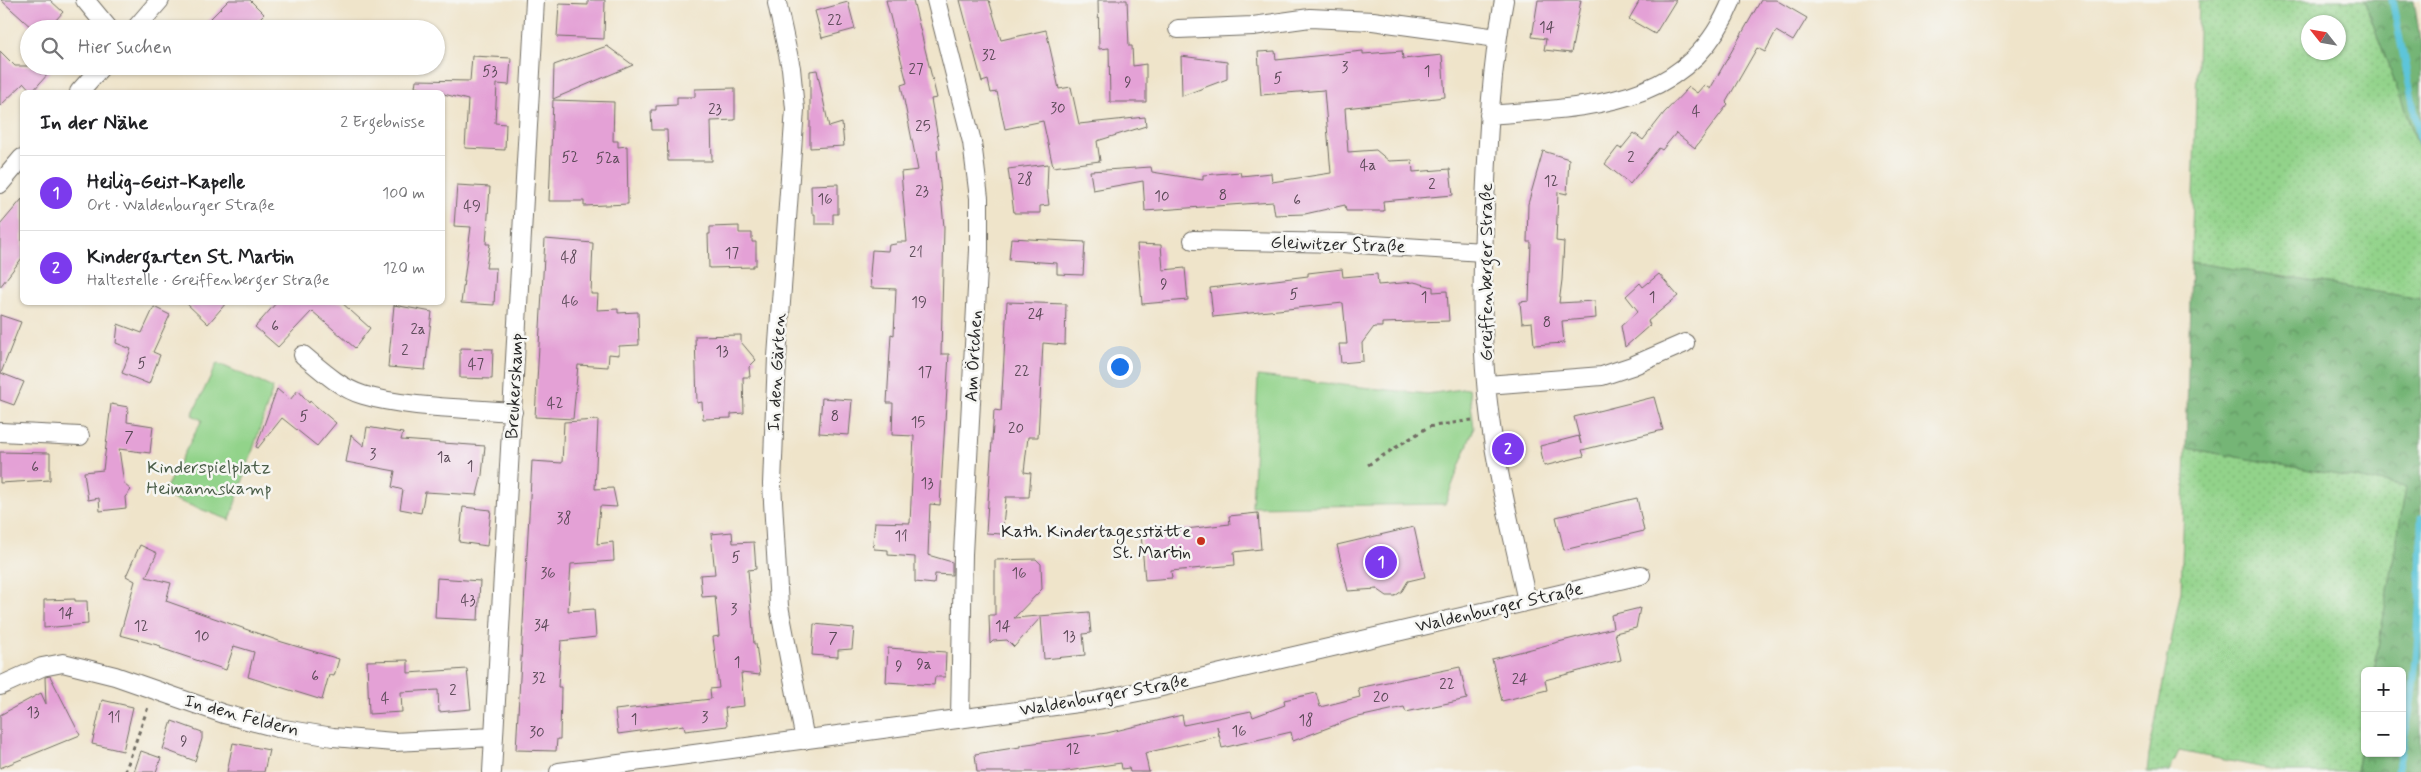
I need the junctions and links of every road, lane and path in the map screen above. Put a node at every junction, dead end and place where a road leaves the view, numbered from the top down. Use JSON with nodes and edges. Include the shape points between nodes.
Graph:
{"nodes":[{"id":1,"x":85,"y":0,"type":"edge"},
{"id":2,"x":160,"y":0,"type":"edge"},
{"id":3,"x":535,"y":0,"type":"edge"},
{"id":4,"x":936,"y":0,"type":"edge"},
{"id":5,"x":1504,"y":0,"type":"edge"},
{"id":6,"x":1732,"y":0,"type":"edge"},
{"id":7,"x":777,"y":3,"type":"dead end"},
{"id":8,"x":102,"y":20,"type":"edge"},
{"id":9,"x":143,"y":20,"type":"edge"},
{"id":10,"x":1178,"y":29,"type":"dead end"},
{"id":11,"x":1497,"y":38,"type":"junction"},
{"id":12,"x":94,"y":75,"type":"edge"},
{"id":13,"x":81,"y":90,"type":"edge"},
{"id":14,"x":1489,"y":114,"type":"junction"},
{"id":15,"x":20,"y":160,"type":"edge"},
{"id":16,"x":0,"y":184,"type":"edge"},
{"id":17,"x":1193,"y":240,"type":"dead end"},
{"id":18,"x":1483,"y":252,"type":"junction"},
{"id":19,"x":1685,"y":343,"type":"dead end"},
{"id":20,"x":302,"y":355,"type":"dead end"},
{"id":21,"x":1487,"y":385,"type":"junction"},
{"id":22,"x":512,"y":412,"type":"junction"},
{"id":23,"x":1490,"y":417,"type":"junction"},
{"id":24,"x":0,"y":432,"type":"edge"},
{"id":25,"x":80,"y":436,"type":"dead end"},
{"id":26,"x":1368,"y":465,"type":"dead end"},
{"id":27,"x":1641,"y":575,"type":"dead end"},
{"id":28,"x":1527,"y":600,"type":"junction"},
{"id":29,"x":0,"y":686,"type":"edge"},
{"id":30,"x":155,"y":689,"type":"junction"},
{"id":31,"x":960,"y":718,"type":"junction"},
{"id":32,"x":493,"y":737,"type":"junction"},
{"id":33,"x":805,"y":740,"type":"junction"},
{"id":34,"x":124,"y":772,"type":"edge"},
{"id":35,"x":492,"y":772,"type":"edge"},
{"id":36,"x":559,"y":772,"type":"edge"}],
"edges":[{"from":1,"to":8,"type":"street"},
{"from":2,"to":9,"type":"street"},
{"from":3,"to":22,"type":"street","name":"Breukerskamp"},
{"from":4,"to":31,"type":"street","name":"Am Örtchen","via":[[972,142],[979,198],[963,554]]},
{"from":5,"to":11,"type":"street","name":"Greiffenberger Straße"},
{"from":6,"to":14,"type":"street","via":[[1727,13],[1694,60],[1653,88],[1624,98],[1573,107]]},
{"from":7,"to":33,"type":"street","name":"In den Gärten","via":[[791,68],[795,109],[777,357],[772,484],[779,606]]},
{"from":10,"to":11,"type":"street","via":[[1253,26],[1310,18],[1373,21]]},
{"from":11,"to":14,"type":"street","name":"Greiffenberger Straße"},
{"from":12,"to":13,"type":"street"},
{"from":14,"to":18,"type":"street","name":"Greiffenberger Straße"},
{"from":15,"to":16,"type":"street"},
{"from":17,"to":18,"type":"street","name":"Gleiwitzer Straße","via":[[1342,243]]},
{"from":18,"to":21,"type":"street","name":"Greiffenberger Straße","via":[[1482,316]]},
{"from":19,"to":21,"type":"street","via":[[1602,376]]},
{"from":20,"to":22,"type":"street","via":[[334,380],[362,395]]},
{"from":21,"to":23,"type":"street","name":"Greiffenberger Straße"},
{"from":22,"to":32,"type":"street","name":"Breukerskamp"},
{"from":23,"to":26,"type":"path","via":[[1428,427]]},
{"from":23,"to":28,"type":"street","name":"Greiffenberger Straße"},
{"from":24,"to":25,"type":"street"},
{"from":27,"to":28,"type":"street","name":"Waldenburger Straße"},
{"from":28,"to":31,"type":"street","name":"Waldenburger Straße","via":[[1153,689],[1093,701]]},
{"from":29,"to":30,"type":"street","name":"In den Feldern","via":[[42,667],[63,664]]},
{"from":30,"to":32,"type":"street","name":"In den Feldern","via":[[278,728],[333,737],[394,742]]},
{"from":30,"to":34,"type":"path"},
{"from":31,"to":33,"type":"street","name":"Waldenburger Straße"},
{"from":32,"to":35,"type":"street","name":"Breukerskamp"},
{"from":33,"to":36,"type":"street","name":"Waldenburger Straße"}]}
